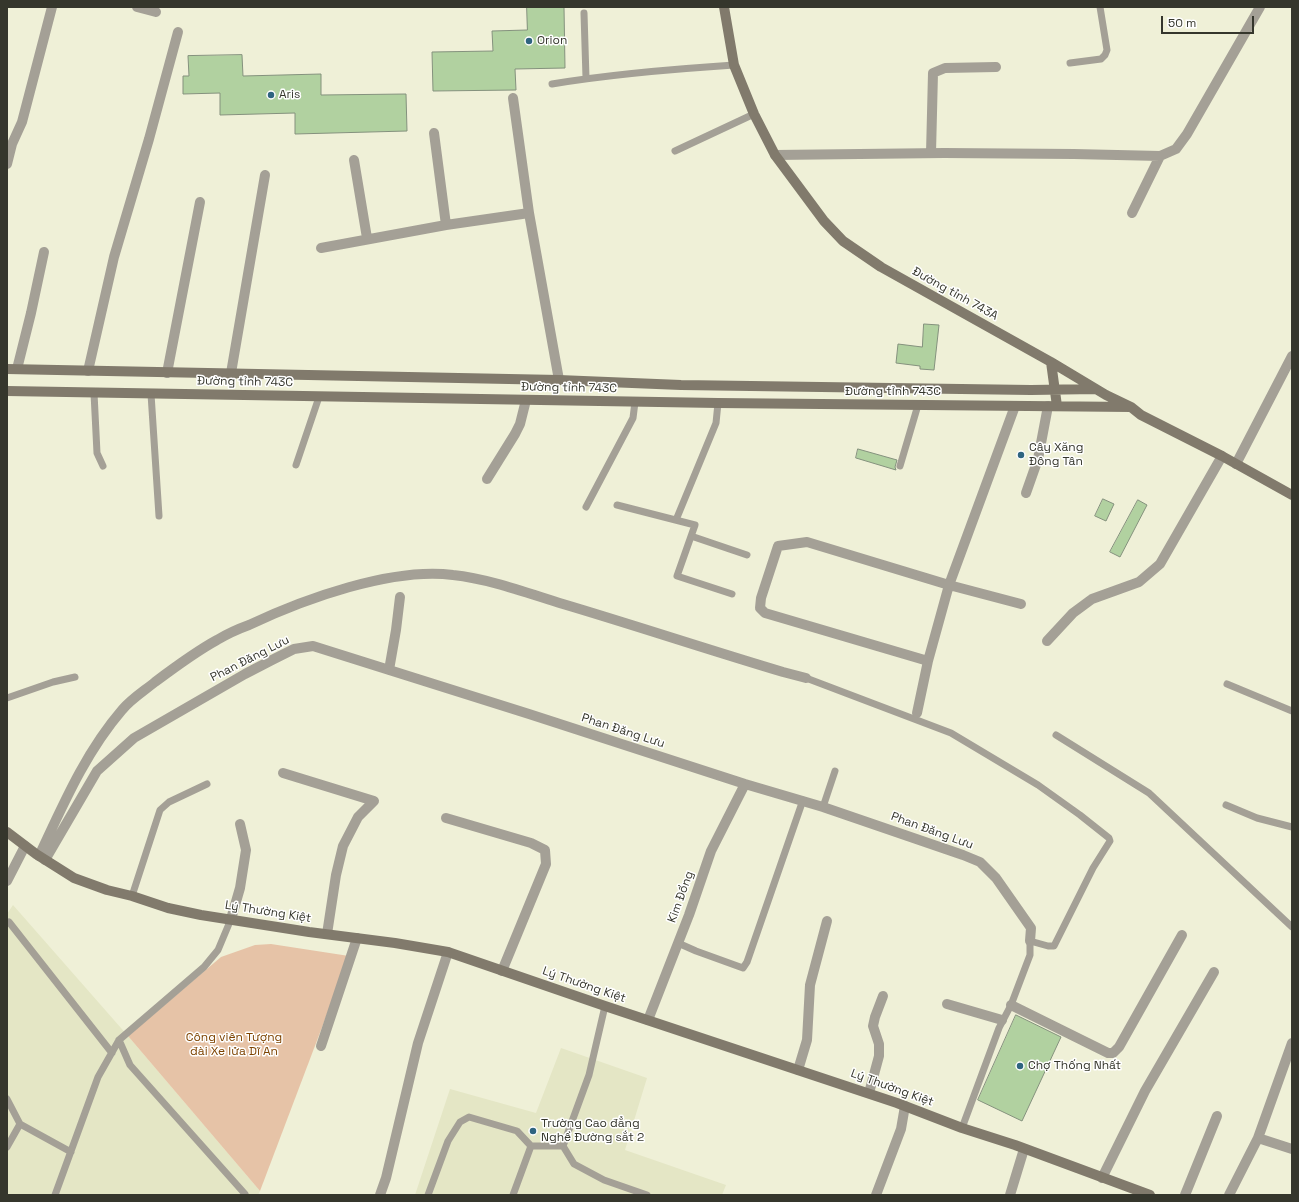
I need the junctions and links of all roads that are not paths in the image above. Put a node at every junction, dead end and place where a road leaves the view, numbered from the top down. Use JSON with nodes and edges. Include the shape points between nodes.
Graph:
{"nodes":[{"id":1,"x":52,"y":7,"type":"edge"},
{"id":2,"x":137,"y":7,"type":"edge"},
{"id":3,"x":724,"y":7,"type":"edge"},
{"id":4,"x":1100,"y":7,"type":"edge"},
{"id":5,"x":1260,"y":7,"type":"edge"},
{"id":6,"x":156,"y":12,"type":"dead end"},
{"id":7,"x":584,"y":13,"type":"dead end"},
{"id":8,"x":178,"y":32,"type":"dead end"},
{"id":9,"x":1070,"y":63,"type":"dead end"},
{"id":10,"x":734,"y":65,"type":"junction"},
{"id":11,"x":996,"y":67,"type":"dead end"},
{"id":12,"x":586,"y":78,"type":"junction"},
{"id":13,"x":552,"y":84,"type":"dead end"},
{"id":14,"x":513,"y":98,"type":"dead end"},
{"id":15,"x":754,"y":114,"type":"junction"},
{"id":16,"x":434,"y":133,"type":"dead end"},
{"id":17,"x":10,"y":143,"type":"edge"},
{"id":18,"x":674,"y":151,"type":"dead end"},
{"id":19,"x":931,"y":153,"type":"junction"},
{"id":20,"x":775,"y":155,"type":"junction"},
{"id":21,"x":1160,"y":156,"type":"junction"},
{"id":22,"x":354,"y":160,"type":"dead end"},
{"id":23,"x":7,"y":164,"type":"edge"},
{"id":24,"x":265,"y":175,"type":"dead end"},
{"id":25,"x":200,"y":202,"type":"dead end"},
{"id":26,"x":529,"y":213,"type":"junction"},
{"id":27,"x":1132,"y":213,"type":"dead end"},
{"id":28,"x":446,"y":225,"type":"junction"},
{"id":29,"x":367,"y":238,"type":"junction"},
{"id":30,"x":321,"y":248,"type":"dead end"},
{"id":31,"x":44,"y":252,"type":"dead end"},
{"id":32,"x":1292,"y":356,"type":"edge"},
{"id":33,"x":1051,"y":362,"type":"junction"},
{"id":34,"x":12,"y":369,"type":"edge"},
{"id":35,"x":88,"y":371,"type":"junction"},
{"id":36,"x":231,"y":372,"type":"junction"},
{"id":37,"x":167,"y":373,"type":"junction"},
{"id":38,"x":559,"y":380,"type":"junction"},
{"id":39,"x":1096,"y":389,"type":"junction"},
{"id":40,"x":1055,"y":390,"type":"junction"},
{"id":41,"x":7,"y":391,"type":"edge"},
{"id":42,"x":94,"y":393,"type":"junction"},
{"id":43,"x":151,"y":394,"type":"junction"},
{"id":44,"x":319,"y":397,"type":"junction"},
{"id":45,"x":526,"y":400,"type":"junction"},
{"id":46,"x":635,"y":402,"type":"junction"},
{"id":47,"x":718,"y":403,"type":"junction"},
{"id":48,"x":918,"y":405,"type":"junction"},
{"id":49,"x":1014,"y":406,"type":"junction"},
{"id":50,"x":1053,"y":406,"type":"junction"},
{"id":51,"x":1131,"y":407,"type":"junction"},
{"id":52,"x":1222,"y":456,"type":"junction"},
{"id":53,"x":1236,"y":464,"type":"junction"},
{"id":54,"x":296,"y":465,"type":"dead end"},
{"id":55,"x":103,"y":466,"type":"dead end"},
{"id":56,"x":900,"y":466,"type":"dead end"},
{"id":57,"x":487,"y":479,"type":"dead end"},
{"id":58,"x":1026,"y":493,"type":"dead end"},
{"id":59,"x":1292,"y":495,"type":"edge"},
{"id":60,"x":617,"y":505,"type":"dead end"},
{"id":61,"x":586,"y":507,"type":"dead end"},
{"id":62,"x":159,"y":516,"type":"dead end"},
{"id":63,"x":676,"y":520,"type":"junction"},
{"id":64,"x":691,"y":536,"type":"junction"},
{"id":65,"x":747,"y":555,"type":"dead end"},
{"id":66,"x":949,"y":585,"type":"junction"},
{"id":67,"x":732,"y":594,"type":"dead end"},
{"id":68,"x":400,"y":597,"type":"dead end"},
{"id":69,"x":1021,"y":604,"type":"dead end"},
{"id":70,"x":1047,"y":641,"type":"dead end"},
{"id":71,"x":928,"y":661,"type":"junction"},
{"id":72,"x":389,"y":670,"type":"junction"},
{"id":73,"x":76,"y":678,"type":"dead end"},
{"id":74,"x":806,"y":678,"type":"joint"},
{"id":75,"x":1227,"y":684,"type":"dead end"},
{"id":76,"x":7,"y":698,"type":"edge"},
{"id":77,"x":1292,"y":711,"type":"edge"},
{"id":78,"x":917,"y":713,"type":"dead end"},
{"id":79,"x":1056,"y":735,"type":"dead end"},
{"id":80,"x":835,"y":771,"type":"dead end"},
{"id":81,"x":283,"y":773,"type":"dead end"},
{"id":82,"x":206,"y":784,"type":"dead end"},
{"id":83,"x":745,"y":784,"type":"junction"},
{"id":84,"x":803,"y":800,"type":"junction"},
{"id":85,"x":1226,"y":805,"type":"dead end"},
{"id":86,"x":823,"y":807,"type":"junction"},
{"id":87,"x":446,"y":818,"type":"dead end"},
{"id":88,"x":240,"y":824,"type":"dead end"},
{"id":89,"x":1292,"y":827,"type":"edge"},
{"id":90,"x":7,"y":832,"type":"edge"},
{"id":91,"x":25,"y":846,"type":"junction"},
{"id":92,"x":42,"y":858,"type":"junction"},
{"id":93,"x":7,"y":881,"type":"edge"},
{"id":94,"x":132,"y":896,"type":"junction"},
{"id":95,"x":231,"y":920,"type":"junction"},
{"id":96,"x":827,"y":921,"type":"dead end"},
{"id":97,"x":9,"y":922,"type":"dead end"},
{"id":98,"x":1292,"y":927,"type":"edge"},
{"id":99,"x":326,"y":934,"type":"junction"},
{"id":100,"x":1182,"y":935,"type":"dead end"},
{"id":101,"x":357,"y":938,"type":"junction"},
{"id":102,"x":1030,"y":941,"type":"junction"},
{"id":103,"x":678,"y":943,"type":"junction"},
{"id":104,"x":448,"y":952,"type":"junction"},
{"id":105,"x":502,"y":971,"type":"junction"},
{"id":106,"x":1214,"y":972,"type":"dead end"},
{"id":107,"x":883,"y":996,"type":"dead end"},
{"id":108,"x":947,"y":1004,"type":"dead end"},
{"id":109,"x":1011,"y":1005,"type":"junction"},
{"id":110,"x":605,"y":1006,"type":"junction"},
{"id":111,"x":648,"y":1020,"type":"junction"},
{"id":112,"x":1002,"y":1020,"type":"junction"},
{"id":113,"x":119,"y":1040,"type":"junction"},
{"id":114,"x":1292,"y":1043,"type":"edge"},
{"id":115,"x":321,"y":1046,"type":"dead end"},
{"id":116,"x":112,"y":1052,"type":"junction"},
{"id":117,"x":798,"y":1070,"type":"junction"},
{"id":118,"x":1288,"y":1070,"type":"edge"},
{"id":119,"x":869,"y":1094,"type":"junction"},
{"id":120,"x":7,"y":1099,"type":"edge"},
{"id":121,"x":905,"y":1106,"type":"junction"},
{"id":122,"x":1217,"y":1116,"type":"dead end"},
{"id":123,"x":20,"y":1124,"type":"junction"},
{"id":124,"x":962,"y":1128,"type":"junction"},
{"id":125,"x":1258,"y":1138,"type":"junction"},
{"id":126,"x":531,"y":1146,"type":"junction"},
{"id":127,"x":563,"y":1146,"type":"junction"},
{"id":128,"x":7,"y":1147,"type":"edge"},
{"id":129,"x":1024,"y":1149,"type":"junction"},
{"id":130,"x":1292,"y":1149,"type":"edge"},
{"id":131,"x":71,"y":1152,"type":"junction"},
{"id":132,"x":1102,"y":1178,"type":"junction"},
{"id":133,"x":245,"y":1194,"type":"dead end"},
{"id":134,"x":55,"y":1195,"type":"edge"},
{"id":135,"x":380,"y":1195,"type":"edge"},
{"id":136,"x":428,"y":1195,"type":"edge"},
{"id":137,"x":513,"y":1195,"type":"edge"},
{"id":138,"x":647,"y":1195,"type":"edge"},
{"id":139,"x":876,"y":1195,"type":"edge"},
{"id":140,"x":1010,"y":1195,"type":"edge"},
{"id":141,"x":1150,"y":1195,"type":"edge"},
{"id":142,"x":1185,"y":1195,"type":"edge"},
{"id":143,"x":1229,"y":1195,"type":"edge"}],
"edges":[{"from":1,"to":17,"type":"street","via":[[22,122]]},
{"from":2,"to":6,"type":"street"},
{"from":3,"to":10,"type":"main road","name":"Đường tỉnh 743A"},
{"from":4,"to":9,"type":"lane","via":[[1107,50],[1105,55],[1101,59]]},
{"from":5,"to":21,"type":"street","via":[[1187,134],[1176,149]]},
{"from":7,"to":12,"type":"lane"},
{"from":8,"to":35,"type":"street","via":[[114,257]]},
{"from":10,"to":12,"type":"lane"},
{"from":10,"to":15,"type":"main road","name":"Đường tỉnh 743A"},
{"from":11,"to":19,"type":"street","via":[[945,68],[933,73]]},
{"from":12,"to":13,"type":"lane"},
{"from":14,"to":26,"type":"street"},
{"from":15,"to":18,"type":"lane"},
{"from":15,"to":20,"type":"main road","name":"Đường tỉnh 743A"},
{"from":16,"to":28,"type":"street"},
{"from":17,"to":23,"type":"street"},
{"from":19,"to":20,"type":"street"},
{"from":19,"to":21,"type":"street"},
{"from":20,"to":33,"type":"main road","name":"Đường tỉnh 743A","via":[[824,222],[843,241],[902,280]]},
{"from":21,"to":27,"type":"street"},
{"from":22,"to":29,"type":"street"},
{"from":24,"to":36,"type":"street"},
{"from":25,"to":37,"type":"street"},
{"from":26,"to":28,"type":"street"},
{"from":26,"to":38,"type":"street"},
{"from":28,"to":29,"type":"street"},
{"from":29,"to":30,"type":"street"},
{"from":31,"to":34,"type":"street","via":[[31,313]]},
{"from":32,"to":53,"type":"street"},
{"from":33,"to":39,"type":"main road","name":"Đường tỉnh 743A"},
{"from":33,"to":40,"type":"main road"},
{"from":34,"to":35,"type":"main road","name":"Đường tỉnh 743C"},
{"from":35,"to":37,"type":"main road","name":"Đường tỉnh 743C"},
{"from":36,"to":37,"type":"main road","name":"Đường tỉnh 743C"},
{"from":36,"to":38,"type":"main road","name":"Đường tỉnh 743C"},
{"from":38,"to":40,"type":"main road","name":"Đường tỉnh 743C","via":[[682,385]]},
{"from":39,"to":40,"type":"main road","name":"Đường tỉnh 743C"},
{"from":39,"to":51,"type":"main road","name":"Đường tỉnh 743A"},
{"from":40,"to":50,"type":"main road"},
{"from":41,"to":42,"type":"main road","name":"Đường tỉnh 743C"},
{"from":42,"to":43,"type":"main road","name":"Đường tỉnh 743C"},
{"from":42,"to":55,"type":"lane","via":[[97,453]]},
{"from":43,"to":44,"type":"main road","name":"Đường tỉnh 743C"},
{"from":43,"to":62,"type":"lane"},
{"from":44,"to":45,"type":"main road","name":"Đường tỉnh 743C"},
{"from":44,"to":54,"type":"lane"},
{"from":45,"to":46,"type":"main road","name":"Đường tỉnh 743C"},
{"from":45,"to":57,"type":"street","via":[[520,424]]},
{"from":46,"to":47,"type":"main road","name":"Đường tỉnh 743C"},
{"from":46,"to":61,"type":"lane","via":[[633,418]]},
{"from":47,"to":48,"type":"main road","name":"Đường tỉnh 743C"},
{"from":47,"to":63,"type":"lane","via":[[716,423]]},
{"from":48,"to":49,"type":"main road","name":"Đường tỉnh 743C"},
{"from":48,"to":56,"type":"lane"},
{"from":49,"to":50,"type":"main road","name":"Đường tỉnh 743C"},
{"from":49,"to":66,"type":"street"},
{"from":50,"to":51,"type":"main road","name":"Đường tỉnh 743C"},
{"from":50,"to":58,"type":"street"},
{"from":51,"to":52,"type":"main road","name":"Đường tỉnh 743A","via":[[1141,415]]},
{"from":52,"to":53,"type":"main road","name":"Đường tỉnh 743A"},
{"from":52,"to":70,"type":"street","via":[[1160,564],[1139,582],[1092,599],[1073,613]]},
{"from":53,"to":59,"type":"main road","name":"Đường tỉnh 743A"},
{"from":60,"to":63,"type":"lane"},
{"from":63,"to":64,"type":"lane","via":[[695,525]]},
{"from":64,"to":65,"type":"lane"},
{"from":64,"to":67,"type":"lane","via":[[677,576]]},
{"from":66,"to":69,"type":"street"},
{"from":66,"to":71,"type":"street"},
{"from":66,"to":71,"type":"street","via":[[807,542],[778,546],[761,598],[760,608],[765,613]]},
{"from":68,"to":72,"type":"street"},
{"from":71,"to":78,"type":"street"},
{"from":72,"to":83,"type":"street","name":"Phan Đăng Lưu"},
{"from":72,"to":92,"type":"street","name":"Phan Đăng Lưu","via":[[313,646],[294,649],[244,674],[134,738],[97,771]]},
{"from":73,"to":76,"type":"lane","via":[[53,682]]},
{"from":74,"to":92,"type":"street","via":[[491,582],[432,573],[363,584],[307,600],[218,639],[180,663],[136,697],[122,709],[93,749],[66,798]]},
{"from":74,"to":102,"type":"lane","via":[[951,733],[1038,785],[1108,836],[1110,841],[1093,868],[1054,946]]},
{"from":75,"to":77,"type":"lane"},
{"from":79,"to":98,"type":"lane","via":[[1149,793]]},
{"from":80,"to":86,"type":"lane"},
{"from":81,"to":99,"type":"street","via":[[374,801],[358,817],[343,846]]},
{"from":82,"to":94,"type":"lane","via":[[169,802],[160,810]]},
{"from":83,"to":84,"type":"street","name":"Phan Đăng Lưu"},
{"from":83,"to":103,"type":"street","name":"Kim Đồng","via":[[711,850]]},
{"from":84,"to":86,"type":"street","name":"Phan Đăng Lưu"},
{"from":84,"to":103,"type":"lane","via":[[743,968]]},
{"from":85,"to":89,"type":"lane","via":[[1257,818]]},
{"from":86,"to":102,"type":"street","name":"Phan Đăng Lưu","via":[[980,862],[996,878],[1031,928]]},
{"from":87,"to":105,"type":"street","via":[[531,842],[545,850],[546,864]]},
{"from":88,"to":95,"type":"street","via":[[246,850],[240,888]]},
{"from":90,"to":91,"type":"main road","name":"Lý Thường Kiệt"},
{"from":91,"to":92,"type":"main road","name":"Lý Thường Kiệt"},
{"from":91,"to":93,"type":"street"},
{"from":92,"to":94,"type":"main road","name":"Lý Thường Kiệt","via":[[74,878]]},
{"from":94,"to":95,"type":"main road","name":"Lý Thường Kiệt","via":[[168,908]]},
{"from":95,"to":99,"type":"main road","name":"Lý Thường Kiệt"},
{"from":95,"to":113,"type":"lane","via":[[218,950],[204,967]]},
{"from":96,"to":117,"type":"street","via":[[810,985],[807,1040]]},
{"from":97,"to":116,"type":"lane"},
{"from":99,"to":101,"type":"main road","name":"Lý Thường Kiệt"},
{"from":100,"to":109,"type":"street","via":[[1113,1054]]},
{"from":101,"to":104,"type":"main road","name":"Lý Thường Kiệt"},
{"from":101,"to":115,"type":"street"},
{"from":102,"to":109,"type":"lane","name":"Phan Đăng Lưu","via":[[1030,956]]},
{"from":103,"to":111,"type":"street","name":"Kim Đồng"},
{"from":104,"to":105,"type":"main road","name":"Lý Thường Kiệt"},
{"from":104,"to":135,"type":"street","via":[[418,1043]]},
{"from":105,"to":110,"type":"main road","name":"Lý Thường Kiệt"},
{"from":106,"to":132,"type":"street","via":[[1144,1091]]},
{"from":107,"to":119,"type":"street","via":[[873,1026],[879,1044],[879,1056]]},
{"from":108,"to":112,"type":"street"},
{"from":109,"to":112,"type":"lane","name":"Phan Đăng Lưu"},
{"from":110,"to":111,"type":"main road","name":"Lý Thường Kiệt"},
{"from":110,"to":127,"type":"lane","via":[[589,1075]]},
{"from":111,"to":117,"type":"main road","name":"Lý Thường Kiệt"},
{"from":112,"to":124,"type":"lane","name":"Phan Đăng Lưu"},
{"from":113,"to":116,"type":"lane"},
{"from":113,"to":133,"type":"lane","via":[[130,1065]]},
{"from":114,"to":118,"type":"street"},
{"from":116,"to":131,"type":"lane","via":[[98,1077]]},
{"from":117,"to":119,"type":"main road","name":"Lý Thường Kiệt"},
{"from":118,"to":125,"type":"street"},
{"from":119,"to":121,"type":"main road","name":"Lý Thường Kiệt"},
{"from":120,"to":123,"type":"lane"},
{"from":121,"to":124,"type":"main road","name":"Lý Thường Kiệt"},
{"from":121,"to":139,"type":"street","via":[[901,1129]]},
{"from":122,"to":142,"type":"street"},
{"from":123,"to":128,"type":"lane"},
{"from":123,"to":131,"type":"lane"},
{"from":124,"to":129,"type":"main road","name":"Lý Thường Kiệt"},
{"from":125,"to":130,"type":"street"},
{"from":125,"to":143,"type":"street"},
{"from":126,"to":127,"type":"lane"},
{"from":126,"to":136,"type":"lane","via":[[517,1131],[469,1117],[460,1122],[448,1141]]},
{"from":126,"to":137,"type":"lane"},
{"from":127,"to":138,"type":"lane","via":[[574,1164],[604,1180]]},
{"from":129,"to":132,"type":"main road","name":"Lý Thường Kiệt"},
{"from":129,"to":140,"type":"street"},
{"from":131,"to":134,"type":"lane"},
{"from":132,"to":141,"type":"main road","name":"Lý Thường Kiệt"}]}
